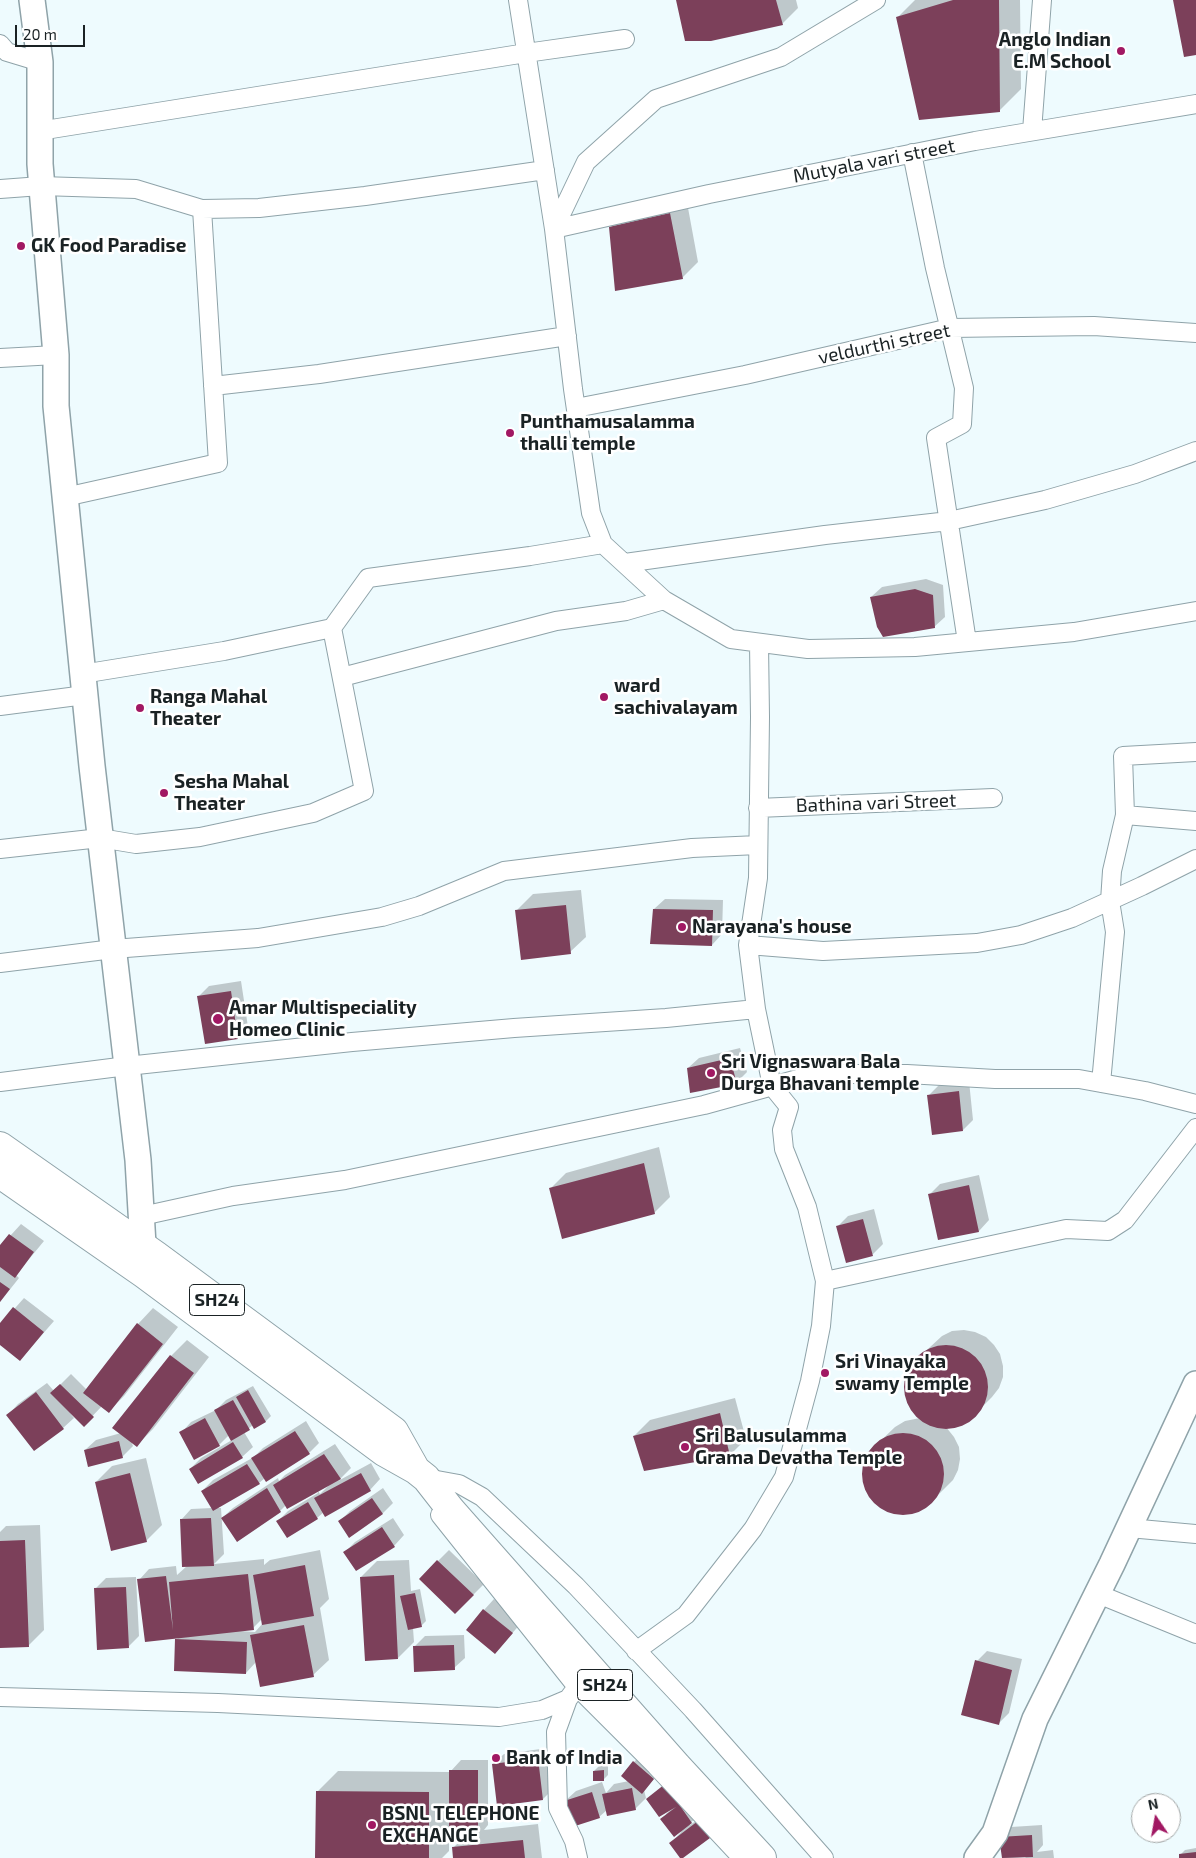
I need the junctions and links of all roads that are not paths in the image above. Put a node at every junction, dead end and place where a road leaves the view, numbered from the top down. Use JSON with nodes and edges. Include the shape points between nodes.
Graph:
{"nodes":[{"id":1,"x":32,"y":0,"type":"edge"},
{"id":2,"x":518,"y":0,"type":"edge"},
{"id":3,"x":876,"y":0,"type":"edge"},
{"id":4,"x":1042,"y":0,"type":"edge"},
{"id":5,"x":625,"y":39,"type":"dead end"},
{"id":6,"x":2,"y":49,"type":"edge"},
{"id":7,"x":526,"y":53,"type":"junction"},
{"id":8,"x":40,"y":62,"type":"junction"},
{"id":9,"x":1196,"y":104,"type":"edge"},
{"id":10,"x":39,"y":131,"type":"junction"},
{"id":11,"x":1032,"y":131,"type":"junction"},
{"id":12,"x":912,"y":153,"type":"junction"},
{"id":13,"x":545,"y":170,"type":"junction"},
{"id":14,"x":41,"y":186,"type":"junction"},
{"id":15,"x":0,"y":189,"type":"edge"},
{"id":16,"x":202,"y":209,"type":"junction"},
{"id":17,"x":554,"y":229,"type":"junction"},
{"id":18,"x":950,"y":328,"type":"junction"},
{"id":19,"x":1196,"y":332,"type":"edge"},
{"id":20,"x":567,"y":336,"type":"junction"},
{"id":21,"x":56,"y":354,"type":"junction"},
{"id":22,"x":0,"y":358,"type":"edge"},
{"id":23,"x":214,"y":386,"type":"junction"},
{"id":24,"x":576,"y":408,"type":"junction"},
{"id":25,"x":1196,"y":451,"type":"edge"},
{"id":26,"x":65,"y":497,"type":"junction"},
{"id":27,"x":949,"y":521,"type":"junction"},
{"id":28,"x":603,"y":544,"type":"junction"},
{"id":29,"x":625,"y":563,"type":"junction"},
{"id":30,"x":664,"y":600,"type":"junction"},
{"id":31,"x":1196,"y":611,"type":"edge"},
{"id":32,"x":332,"y":628,"type":"junction"},
{"id":33,"x":967,"y":642,"type":"junction"},
{"id":34,"x":759,"y":643,"type":"junction"},
{"id":35,"x":342,"y":677,"type":"junction"},
{"id":36,"x":83,"y":684,"type":"junction"},
{"id":37,"x":0,"y":706,"type":"edge"},
{"id":38,"x":1196,"y":752,"type":"edge"},
{"id":39,"x":993,"y":798,"type":"dead end"},
{"id":40,"x":758,"y":808,"type":"junction"},
{"id":41,"x":1125,"y":815,"type":"junction"},
{"id":42,"x":1196,"y":821,"type":"edge"},
{"id":43,"x":100,"y":838,"type":"junction"},
{"id":44,"x":758,"y":845,"type":"junction"},
{"id":45,"x":0,"y":849,"type":"edge"},
{"id":46,"x":1196,"y":859,"type":"edge"},
{"id":47,"x":1110,"y":901,"type":"junction"},
{"id":48,"x":748,"y":945,"type":"junction"},
{"id":49,"x":113,"y":949,"type":"junction"},
{"id":50,"x":0,"y":962,"type":"edge"},
{"id":51,"x":756,"y":1009,"type":"junction"},
{"id":52,"x":127,"y":1066,"type":"junction"},
{"id":53,"x":0,"y":1082,"type":"edge"},
{"id":54,"x":1101,"y":1083,"type":"junction"},
{"id":55,"x":772,"y":1086,"type":"junction"},
{"id":56,"x":1196,"y":1104,"type":"edge"},
{"id":57,"x":1196,"y":1128,"type":"edge"},
{"id":58,"x":0,"y":1146,"type":"edge"},
{"id":59,"x":0,"y":1174,"type":"edge"},
{"id":60,"x":142,"y":1216,"type":"junction"},
{"id":61,"x":143,"y":1246,"type":"junction"},
{"id":62,"x":144,"y":1274,"type":"junction"},
{"id":63,"x":825,"y":1281,"type":"junction"},
{"id":64,"x":1196,"y":1384,"type":"edge"},
{"id":65,"x":421,"y":1474,"type":"junction"},
{"id":66,"x":1129,"y":1528,"type":"junction"},
{"id":67,"x":1196,"y":1534,"type":"edge"},
{"id":68,"x":1098,"y":1594,"type":"junction"},
{"id":69,"x":1196,"y":1634,"type":"edge"},
{"id":70,"x":636,"y":1650,"type":"junction"},
{"id":71,"x":572,"y":1693,"type":"junction"},
{"id":72,"x":0,"y":1697,"type":"edge"},
{"id":73,"x":578,"y":1858,"type":"edge"},
{"id":74,"x":742,"y":1858,"type":"edge"},
{"id":75,"x":762,"y":1858,"type":"edge"},
{"id":76,"x":824,"y":1858,"type":"edge"},
{"id":77,"x":977,"y":1858,"type":"edge"}],
"edges":[{"from":1,"to":8,"type":"main road"},
{"from":2,"to":7,"type":"street"},
{"from":3,"to":17,"type":"street","via":[[781,57],[656,99],[586,162]]},
{"from":4,"to":11,"type":"street"},
{"from":5,"to":7,"type":"street"},
{"from":6,"to":8,"type":"street"},
{"from":7,"to":10,"type":"street"},
{"from":7,"to":13,"type":"street"},
{"from":8,"to":10,"type":"main road"},
{"from":9,"to":11,"type":"street","name":"Mutyala vari street"},
{"from":10,"to":14,"type":"main road"},
{"from":11,"to":12,"type":"street","name":"Mutyala vari street"},
{"from":12,"to":17,"type":"street","name":"Mutyala vari street"},
{"from":12,"to":18,"type":"street"},
{"from":13,"to":16,"type":"street","via":[[365,196],[259,208]]},
{"from":13,"to":17,"type":"street"},
{"from":14,"to":15,"type":"street"},
{"from":14,"to":16,"type":"street","via":[[136,189]]},
{"from":14,"to":21,"type":"main road"},
{"from":16,"to":23,"type":"street"},
{"from":17,"to":20,"type":"street"},
{"from":18,"to":19,"type":"street","name":"veldurthi street","via":[[1094,326]]},
{"from":18,"to":24,"type":"street","name":"veldurthi street","via":[[745,375]]},
{"from":18,"to":27,"type":"street","via":[[964,388],[962,424],[936,438]]},
{"from":20,"to":23,"type":"street","via":[[319,374]]},
{"from":20,"to":24,"type":"street"},
{"from":21,"to":22,"type":"street"},
{"from":21,"to":26,"type":"main road","via":[[56,406]]},
{"from":23,"to":26,"type":"street","via":[[218,463]]},
{"from":24,"to":28,"type":"street","via":[[591,513]]},
{"from":25,"to":27,"type":"street","via":[[1135,474],[1045,500]]},
{"from":26,"to":36,"type":"main road"},
{"from":27,"to":29,"type":"street"},
{"from":27,"to":33,"type":"street"},
{"from":28,"to":29,"type":"street"},
{"from":28,"to":32,"type":"street","via":[[368,578]]},
{"from":29,"to":30,"type":"street"},
{"from":30,"to":34,"type":"street","via":[[731,638]]},
{"from":30,"to":35,"type":"street","via":[[626,611],[556,620]]},
{"from":31,"to":33,"type":"street","via":[[1074,632]]},
{"from":32,"to":35,"type":"street"},
{"from":32,"to":36,"type":"street"},
{"from":33,"to":34,"type":"street","via":[[915,647],[808,649]]},
{"from":34,"to":40,"type":"street"},
{"from":35,"to":43,"type":"street","via":[[364,791],[313,813],[200,837],[136,844]]},
{"from":36,"to":37,"type":"street"},
{"from":36,"to":43,"type":"main road"},
{"from":38,"to":41,"type":"street","via":[[1123,756]]},
{"from":39,"to":40,"type":"street","name":"Bathina vari Street"},
{"from":40,"to":44,"type":"street"},
{"from":41,"to":42,"type":"street"},
{"from":41,"to":47,"type":"street","via":[[1112,871]]},
{"from":43,"to":45,"type":"street"},
{"from":43,"to":49,"type":"main road"},
{"from":44,"to":48,"type":"street","via":[[758,878]]},
{"from":44,"to":49,"type":"street","via":[[692,848],[504,871],[419,906],[382,917],[258,938]]},
{"from":46,"to":47,"type":"street"},
{"from":47,"to":48,"type":"street","via":[[1021,935],[977,944],[824,951]]},
{"from":47,"to":54,"type":"street","via":[[1115,932]]},
{"from":48,"to":51,"type":"street"},
{"from":49,"to":50,"type":"street"},
{"from":49,"to":52,"type":"main road"},
{"from":51,"to":52,"type":"street","via":[[371,1040]]},
{"from":51,"to":55,"type":"street"},
{"from":52,"to":53,"type":"street"},
{"from":52,"to":60,"type":"main road"},
{"from":54,"to":55,"type":"street","via":[[907,1074],[816,1074]]},
{"from":54,"to":56,"type":"street"},
{"from":55,"to":60,"type":"street","via":[[704,1105],[345,1180],[233,1196]]},
{"from":55,"to":63,"type":"street","via":[[789,1107],[782,1130],[784,1149],[807,1207]]},
{"from":57,"to":63,"type":"street","via":[[1125,1220],[1108,1231],[1066,1229]]},
{"from":58,"to":61,"type":"main road","number":"SH24"},
{"from":59,"to":62,"type":"main road","number":"SH24"},
{"from":60,"to":61,"type":"main road"},
{"from":61,"to":62,"type":"main road"},
{"from":61,"to":65,"type":"main road","number":"SH24","via":[[394,1431]]},
{"from":62,"to":65,"type":"main road","number":"SH24","via":[[384,1452]]},
{"from":63,"to":70,"type":"street","via":[[822,1326],[784,1477],[753,1529],[686,1615]]},
{"from":64,"to":66,"type":"main road"},
{"from":65,"to":70,"type":"street","via":[[459,1484],[482,1497],[576,1586]]},
{"from":65,"to":71,"type":"street","via":[[432,1502],[446,1524]]},
{"from":65,"to":75,"type":"main road","number":"SH24"},
{"from":66,"to":67,"type":"street"},
{"from":66,"to":68,"type":"main road"},
{"from":68,"to":69,"type":"street"},
{"from":68,"to":77,"type":"main road","via":[[1035,1719],[996,1833]]},
{"from":70,"to":76,"type":"street"},
{"from":71,"to":72,"type":"street","via":[[542,1710],[500,1717],[218,1702]]},
{"from":71,"to":73,"type":"street","via":[[556,1732],[558,1808],[574,1841]]},
{"from":71,"to":74,"type":"street","via":[[656,1766]]}]}
